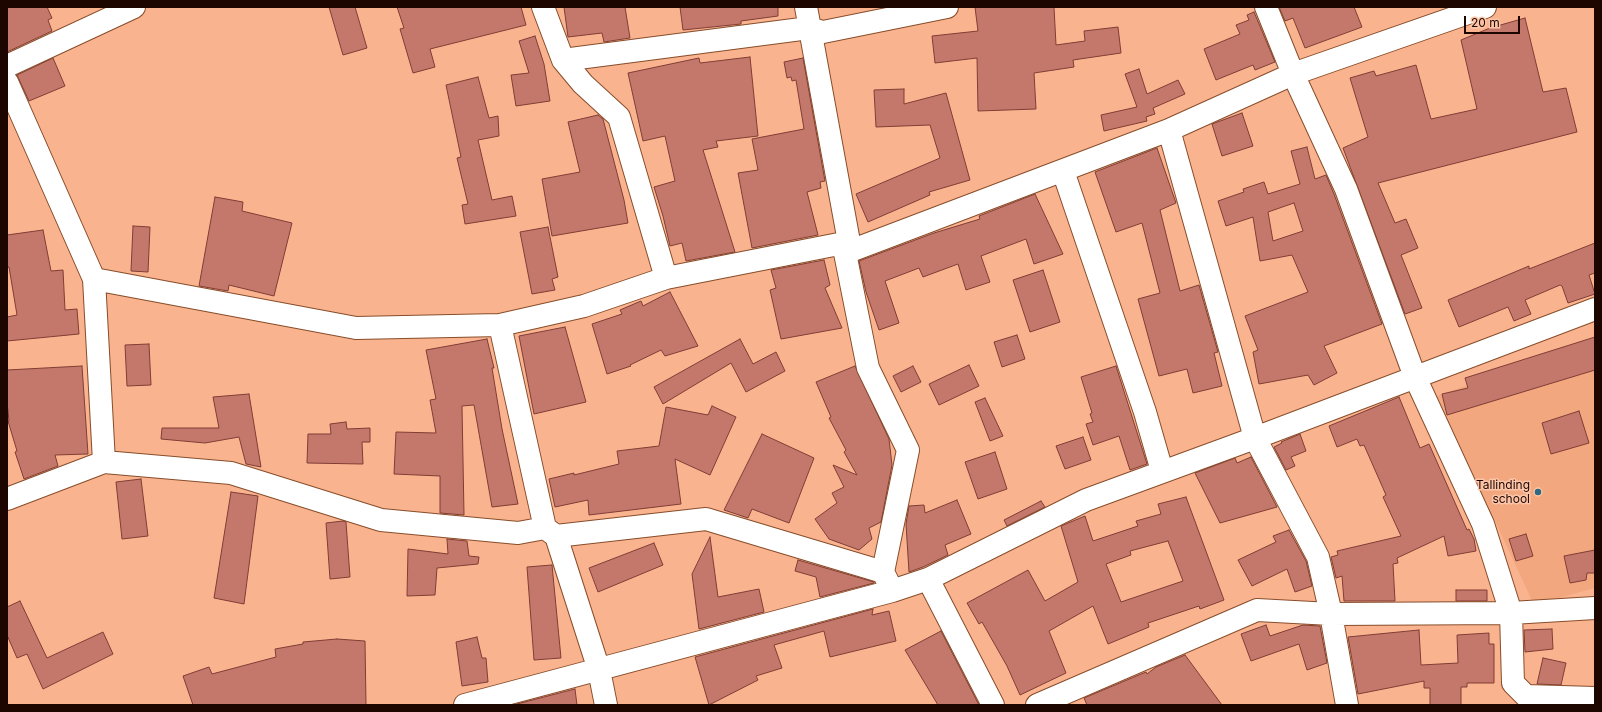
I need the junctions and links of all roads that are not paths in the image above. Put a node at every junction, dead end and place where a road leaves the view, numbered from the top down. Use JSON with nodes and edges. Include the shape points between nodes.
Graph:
{"nodes":[{"id":1,"x":134,"y":7,"type":"edge"},
{"id":2,"x":543,"y":7,"type":"edge"},
{"id":3,"x":947,"y":7,"type":"edge"},
{"id":4,"x":1266,"y":7,"type":"edge"},
{"id":5,"x":1485,"y":7,"type":"edge"},
{"id":6,"x":807,"y":17,"type":"edge"},
{"id":7,"x":563,"y":60,"type":"junction"},
{"id":8,"x":7,"y":66,"type":"edge"},
{"id":9,"x":1293,"y":74,"type":"junction"},
{"id":10,"x":7,"y":82,"type":"edge"},
{"id":11,"x":1169,"y":130,"type":"junction"},
{"id":12,"x":1063,"y":171,"type":"junction"},
{"id":13,"x":847,"y":247,"type":"junction"},
{"id":14,"x":666,"y":278,"type":"junction"},
{"id":15,"x":94,"y":280,"type":"junction"},
{"id":16,"x":1595,"y":309,"type":"edge"},
{"id":17,"x":500,"y":325,"type":"junction"},
{"id":18,"x":1415,"y":377,"type":"junction"},
{"id":19,"x":1255,"y":438,"type":"junction"},
{"id":20,"x":104,"y":462,"type":"junction"},
{"id":21,"x":1162,"y":471,"type":"junction"},
{"id":22,"x":7,"y":499,"type":"edge"},
{"id":23,"x":550,"y":532,"type":"junction"},
{"id":24,"x":928,"y":579,"type":"junction"},
{"id":25,"x":888,"y":582,"type":"junction"},
{"id":26,"x":1595,"y":608,"type":"edge"},
{"id":27,"x":1511,"y":613,"type":"junction"},
{"id":28,"x":1331,"y":614,"type":"junction"},
{"id":29,"x":599,"y":670,"type":"junction"},
{"id":30,"x":1595,"y":698,"type":"edge"},
{"id":31,"x":465,"y":705,"type":"edge"},
{"id":32,"x":606,"y":705,"type":"edge"},
{"id":33,"x":993,"y":705,"type":"edge"},
{"id":34,"x":1037,"y":705,"type":"edge"},
{"id":35,"x":1347,"y":705,"type":"edge"}],
"edges":[{"from":1,"to":8,"type":"street"},
{"from":2,"to":7,"type":"street"},
{"from":3,"to":6,"type":"street","via":[[823,32]]},
{"from":4,"to":9,"type":"street"},
{"from":5,"to":9,"type":"street"},
{"from":6,"to":7,"type":"street"},
{"from":6,"to":13,"type":"street"},
{"from":7,"to":14,"type":"street","via":[[583,84],[619,117]]},
{"from":9,"to":11,"type":"street"},
{"from":9,"to":18,"type":"street","via":[[1346,189]]},
{"from":10,"to":15,"type":"street"},
{"from":11,"to":12,"type":"street"},
{"from":11,"to":19,"type":"street"},
{"from":12,"to":13,"type":"street"},
{"from":12,"to":21,"type":"street","via":[[1145,412]]},
{"from":13,"to":14,"type":"street"},
{"from":13,"to":25,"type":"street","via":[[868,368],[908,450]]},
{"from":14,"to":17,"type":"street","via":[[584,306]]},
{"from":15,"to":17,"type":"street","via":[[356,328]]},
{"from":15,"to":20,"type":"street"},
{"from":16,"to":18,"type":"street"},
{"from":17,"to":23,"type":"street"},
{"from":18,"to":19,"type":"street"},
{"from":18,"to":27,"type":"street","via":[[1484,524]]},
{"from":19,"to":21,"type":"street"},
{"from":19,"to":28,"type":"street","via":[[1318,557]]},
{"from":20,"to":22,"type":"street"},
{"from":20,"to":23,"type":"street","via":[[231,473],[381,520],[518,533]]},
{"from":21,"to":24,"type":"street","via":[[1086,500]]},
{"from":23,"to":25,"type":"street","via":[[706,519]]},
{"from":23,"to":29,"type":"street"},
{"from":24,"to":25,"type":"street"},
{"from":24,"to":33,"type":"street"},
{"from":25,"to":29,"type":"street"},
{"from":26,"to":27,"type":"street"},
{"from":27,"to":28,"type":"street"},
{"from":27,"to":30,"type":"street","via":[[1513,683],[1526,696]]},
{"from":28,"to":34,"type":"street","via":[[1257,610]]},
{"from":28,"to":35,"type":"street"},
{"from":29,"to":31,"type":"street"},
{"from":29,"to":32,"type":"street"}]}
